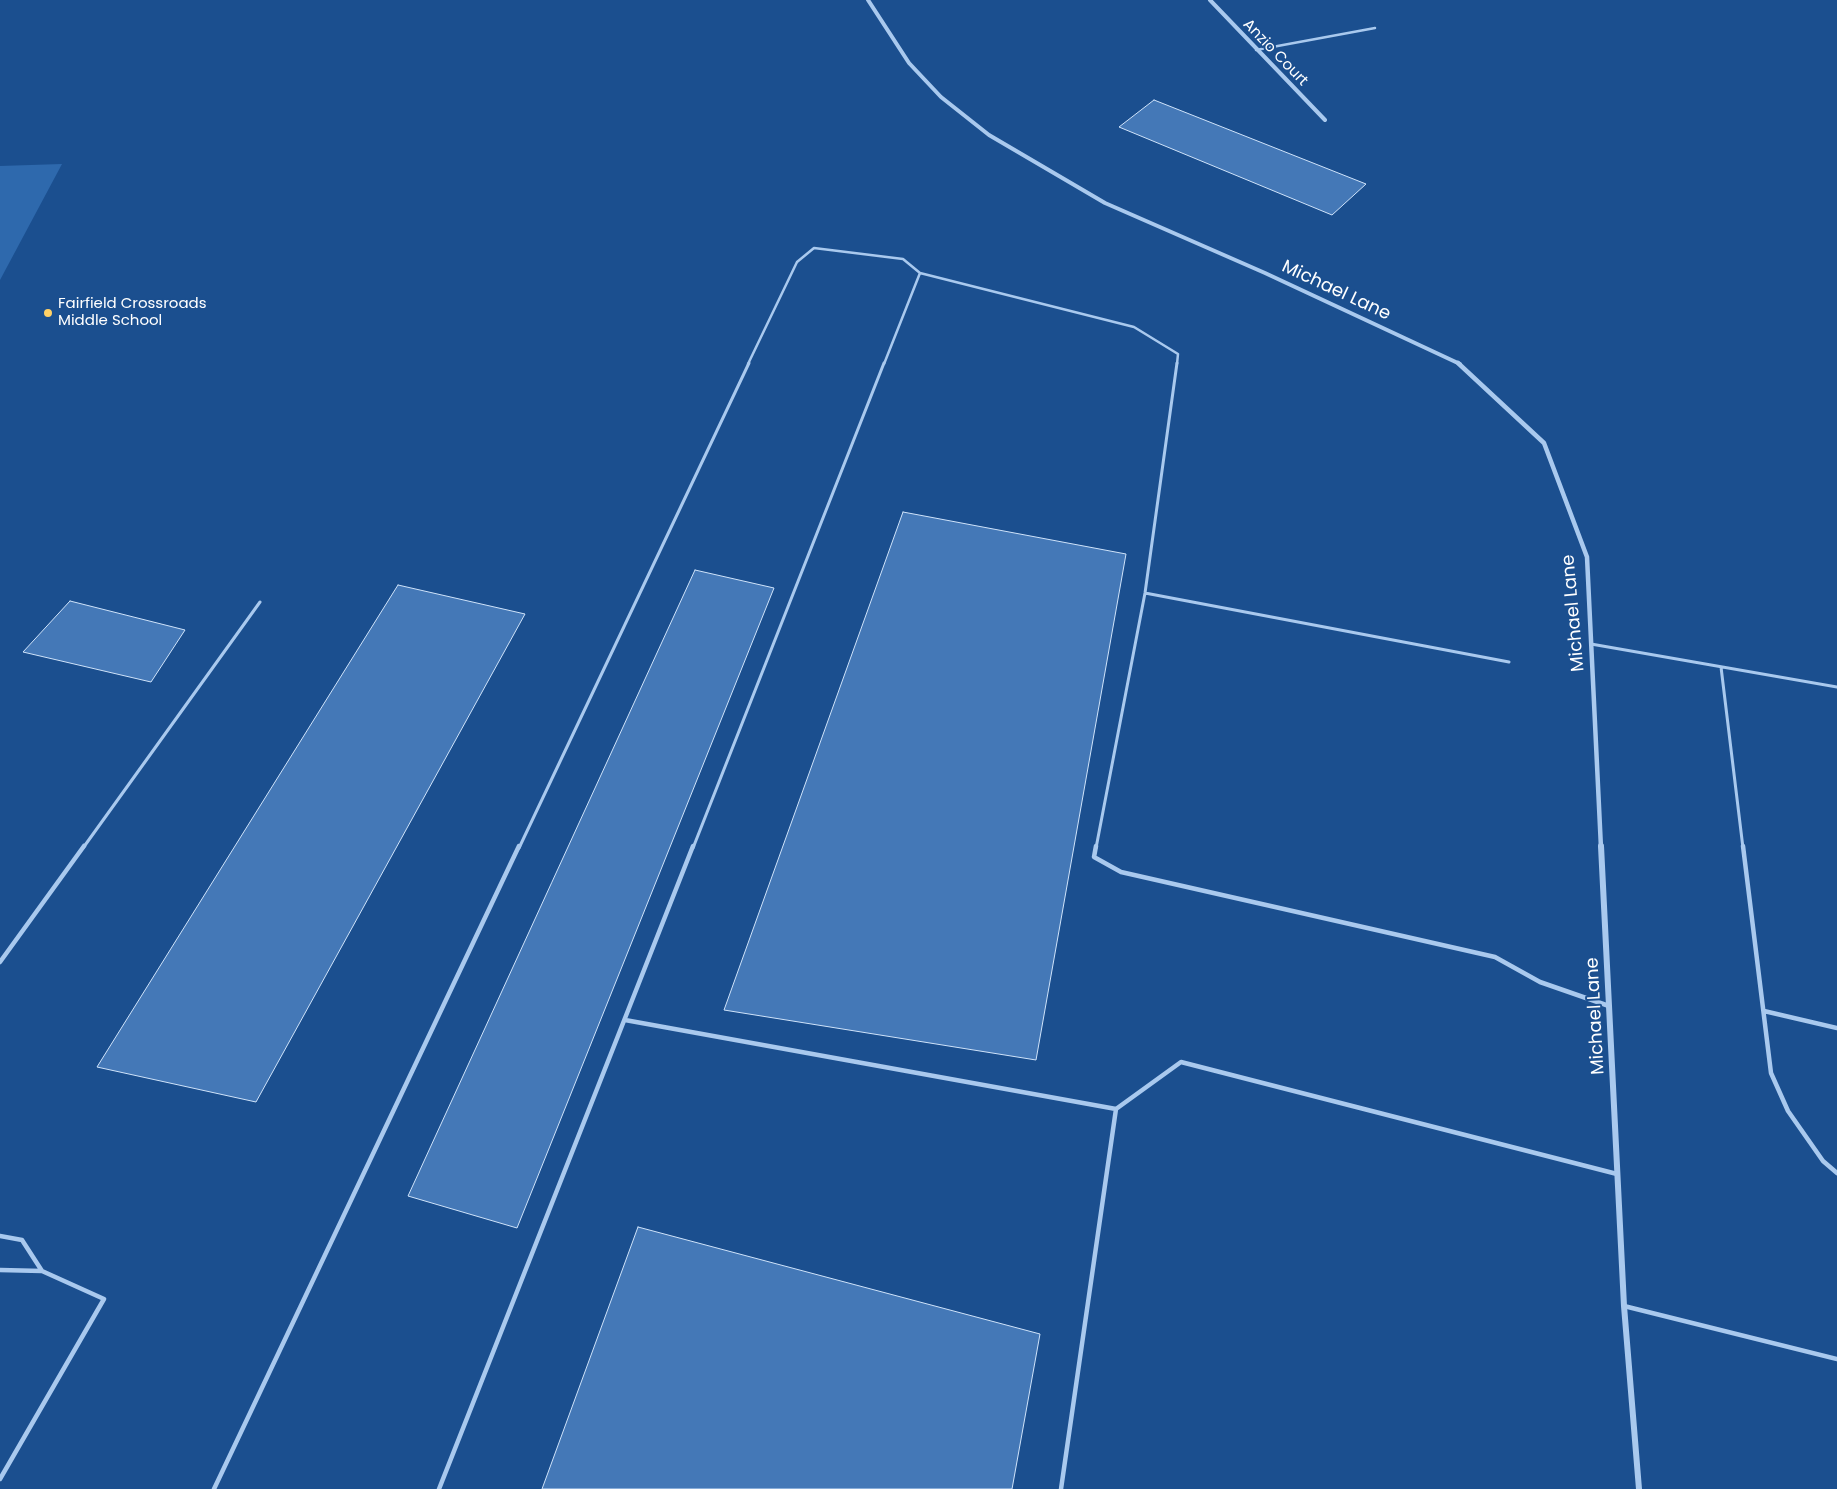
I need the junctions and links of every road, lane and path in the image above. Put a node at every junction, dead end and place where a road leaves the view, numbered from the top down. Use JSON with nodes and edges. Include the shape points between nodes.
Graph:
{"nodes":[{"id":1,"x":868,"y":0,"type":"edge"},
{"id":2,"x":1210,"y":0,"type":"edge"},
{"id":3,"x":1375,"y":28,"type":"dead end"},
{"id":4,"x":1256,"y":50,"type":"junction"},
{"id":5,"x":1325,"y":120,"type":"dead end"},
{"id":6,"x":920,"y":273,"type":"junction"},
{"id":7,"x":1145,"y":592,"type":"junction"},
{"id":8,"x":260,"y":602,"type":"dead end"},
{"id":9,"x":1591,"y":644,"type":"junction"},
{"id":10,"x":1509,"y":662,"type":"dead end"},
{"id":11,"x":1721,"y":666,"type":"junction"},
{"id":12,"x":1837,"y":687,"type":"edge"},
{"id":13,"x":0,"y":962,"type":"edge"},
{"id":14,"x":1609,"y":1006,"type":"junction"},
{"id":15,"x":1764,"y":1011,"type":"junction"},
{"id":16,"x":625,"y":1020,"type":"junction"},
{"id":17,"x":1837,"y":1028,"type":"edge"},
{"id":18,"x":1116,"y":1110,"type":"junction"},
{"id":19,"x":1837,"y":1173,"type":"edge"},
{"id":20,"x":1617,"y":1174,"type":"junction"},
{"id":21,"x":0,"y":1236,"type":"edge"},
{"id":22,"x":0,"y":1270,"type":"edge"},
{"id":23,"x":42,"y":1271,"type":"junction"},
{"id":24,"x":1624,"y":1306,"type":"junction"},
{"id":25,"x":1837,"y":1359,"type":"edge"},
{"id":26,"x":0,"y":1479,"type":"edge"},
{"id":27,"x":214,"y":1489,"type":"edge"},
{"id":28,"x":439,"y":1489,"type":"edge"},
{"id":29,"x":1061,"y":1489,"type":"edge"},
{"id":30,"x":1639,"y":1489,"type":"edge"}],
"edges":[{"from":1,"to":9,"type":"street","name":"Michael Lane","via":[[909,63],[941,97],[989,135],[1106,203],[1456,361],[1544,443],[1587,557]]},
{"from":2,"to":4,"type":"street","name":"Anzio Court"},
{"from":3,"to":4,"type":"lane"},
{"from":4,"to":5,"type":"street","name":"Anzio Court"},
{"from":6,"to":7,"type":"lane","via":[[1134,327],[1178,354]]},
{"from":6,"to":16,"type":"lane"},
{"from":6,"to":27,"type":"lane","via":[[903,260],[814,248],[797,262]]},
{"from":7,"to":10,"type":"lane"},
{"from":7,"to":14,"type":"lane","via":[[1094,857],[1121,872],[1495,957],[1540,982]]},
{"from":8,"to":13,"type":"lane"},
{"from":9,"to":11,"type":"lane"},
{"from":9,"to":14,"type":"street","name":"Michael Lane"},
{"from":11,"to":12,"type":"lane"},
{"from":11,"to":15,"type":"lane"},
{"from":14,"to":20,"type":"street","name":"Michael Lane"},
{"from":15,"to":17,"type":"lane"},
{"from":15,"to":19,"type":"lane","via":[[1771,1072],[1788,1111],[1823,1161]]},
{"from":16,"to":18,"type":"lane"},
{"from":16,"to":28,"type":"lane"},
{"from":18,"to":20,"type":"lane","via":[[1181,1062]]},
{"from":18,"to":29,"type":"lane"},
{"from":20,"to":24,"type":"street","name":"Michael Lane"},
{"from":21,"to":23,"type":"lane","via":[[22,1240]]},
{"from":22,"to":23,"type":"lane"},
{"from":23,"to":26,"type":"lane","via":[[104,1298]]},
{"from":24,"to":25,"type":"lane"},
{"from":24,"to":30,"type":"street","name":"Michael Lane"}]}
